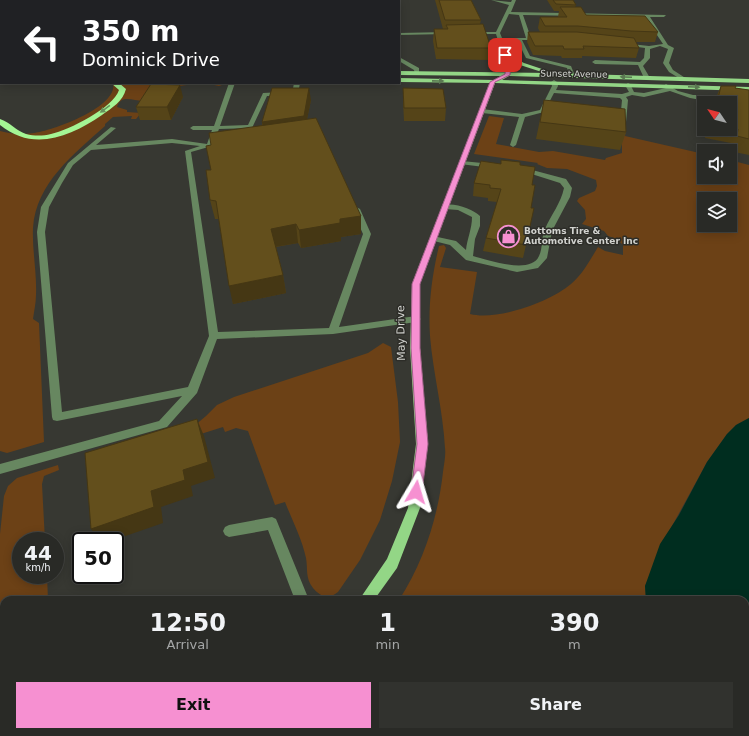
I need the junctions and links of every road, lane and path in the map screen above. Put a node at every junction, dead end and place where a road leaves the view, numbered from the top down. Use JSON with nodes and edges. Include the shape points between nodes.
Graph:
{"nodes":[{"id":1,"x":493,"y":0,"type":"edge"},
{"id":2,"x":513,"y":2,"type":"edge"},
{"id":3,"x":507,"y":13,"type":"junction"},
{"id":4,"x":521,"y":14,"type":"junction"},
{"id":5,"x":586,"y":14,"type":"junction"},
{"id":6,"x":646,"y":15,"type":"junction"},
{"id":7,"x":664,"y":16,"type":"dead end"},
{"id":8,"x":590,"y":22,"type":"edge"},
{"id":9,"x":644,"y":23,"type":"edge"},
{"id":10,"x":652,"y":23,"type":"junction"},
{"id":11,"x":451,"y":33,"type":"edge"},
{"id":12,"x":466,"y":33,"type":"edge"},
{"id":13,"x":498,"y":33,"type":"junction"},
{"id":14,"x":400,"y":34,"type":"edge"},
{"id":15,"x":500,"y":39,"type":"junction"},
{"id":16,"x":519,"y":39,"type":"junction"},
{"id":17,"x":529,"y":39,"type":"junction"},
{"id":18,"x":544,"y":39,"type":"edge"},
{"id":19,"x":616,"y":43,"type":"edge"},
{"id":20,"x":666,"y":45,"type":"junction"},
{"id":21,"x":650,"y":47,"type":"junction"},
{"id":22,"x":505,"y":55,"type":"junction"},
{"id":23,"x":400,"y":60,"type":"edge"},
{"id":24,"x":595,"y":62,"type":"dead end"},
{"id":25,"x":641,"y":64,"type":"junction"},
{"id":26,"x":400,"y":73,"type":"edge"},
{"id":27,"x":417,"y":73,"type":"junction"},
{"id":28,"x":507,"y":75,"type":"junction"},
{"id":29,"x":572,"y":76,"type":"junction"},
{"id":30,"x":647,"y":78,"type":"junction"},
{"id":31,"x":684,"y":79,"type":"junction"},
{"id":32,"x":400,"y":80,"type":"edge"},
{"id":33,"x":749,"y":81,"type":"edge"},
{"id":34,"x":493,"y":82,"type":"junction"},
{"id":35,"x":554,"y":82,"type":"junction"},
{"id":36,"x":116,"y":84,"type":"edge"},
{"id":37,"x":232,"y":84,"type":"edge"},
{"id":38,"x":297,"y":84,"type":"edge"},
{"id":39,"x":628,"y":85,"type":"junction"},
{"id":40,"x":667,"y":87,"type":"junction"},
{"id":41,"x":749,"y":89,"type":"edge"},
{"id":42,"x":552,"y":91,"type":"junction"},
{"id":43,"x":632,"y":93,"type":"junction"},
{"id":44,"x":622,"y":96,"type":"junction"},
{"id":45,"x":749,"y":97,"type":"edge"},
{"id":46,"x":482,"y":111,"type":"junction"},
{"id":47,"x":542,"y":111,"type":"junction"},
{"id":48,"x":550,"y":112,"type":"edge"},
{"id":49,"x":522,"y":116,"type":"junction"},
{"id":50,"x":0,"y":121,"type":"edge"},
{"id":51,"x":613,"y":121,"type":"edge"},
{"id":52,"x":113,"y":128,"type":"dead end"},
{"id":53,"x":193,"y":128,"type":"dead end"},
{"id":54,"x":215,"y":128,"type":"junction"},
{"id":55,"x":214,"y":144,"type":"junction"},
{"id":56,"x":512,"y":145,"type":"dead end"},
{"id":57,"x":89,"y":148,"type":"junction"},
{"id":58,"x":462,"y":163,"type":"junction"},
{"id":59,"x":499,"y":167,"type":"edge"},
{"id":60,"x":514,"y":168,"type":"edge"},
{"id":61,"x":351,"y":200,"type":"edge"},
{"id":62,"x":445,"y":207,"type":"junction"},
{"id":63,"x":433,"y":238,"type":"junction"},
{"id":64,"x":469,"y":258,"type":"junction"},
{"id":65,"x":416,"y":319,"type":"junction"},
{"id":66,"x":333,"y":331,"type":"junction"},
{"id":67,"x":214,"y":336,"type":"junction"},
{"id":68,"x":193,"y":390,"type":"junction"},
{"id":69,"x":0,"y":469,"type":"edge"},
{"id":70,"x":229,"y":531,"type":"dead end"},
{"id":71,"x":300,"y":596,"type":"edge"},
{"id":72,"x":369,"y":596,"type":"edge"}],
"edges":[{"from":1,"to":2,"type":"street"},
{"from":2,"to":3,"type":"street"},
{"from":3,"to":4,"type":"street"},
{"from":3,"to":13,"type":"street"},
{"from":4,"to":5,"type":"street"},
{"from":4,"to":17,"type":"street"},
{"from":5,"to":6,"type":"street"},
{"from":5,"to":8,"type":"street"},
{"from":6,"to":7,"type":"street"},
{"from":6,"to":10,"type":"street"},
{"from":9,"to":10,"type":"street"},
{"from":10,"to":20,"type":"street"},
{"from":11,"to":14,"type":"street","via":[[435,31]]},
{"from":12,"to":13,"type":"street"},
{"from":13,"to":15,"type":"street"},
{"from":15,"to":16,"type":"street"},
{"from":15,"to":22,"type":"street"},
{"from":16,"to":17,"type":"street"},
{"from":16,"to":29,"type":"street","via":[[528,58],[569,67]]},
{"from":17,"to":18,"type":"street"},
{"from":19,"to":21,"type":"street"},
{"from":20,"to":21,"type":"street"},
{"from":20,"to":31,"type":"street","via":[[671,48],[666,63],[671,71]]},
{"from":21,"to":25,"type":"street","via":[[647,58]]},
{"from":22,"to":28,"type":"street","via":[[508,63]]},
{"from":22,"to":29,"type":"main road","via":[[526,66]]},
{"from":23,"to":27,"type":"street","via":[[417,69]]},
{"from":24,"to":25,"type":"street"},
{"from":25,"to":30,"type":"street"},
{"from":26,"to":27,"type":"main road","name":"Sunset Avenue"},
{"from":27,"to":28,"type":"main road","name":"Sunset Avenue"},
{"from":28,"to":29,"type":"main road","name":"Sunset Avenue"},
{"from":28,"to":34,"type":"main road"},
{"from":30,"to":29,"type":"main road","name":"Sunset Avenue","one_way":true},
{"from":30,"to":31,"type":"main road","name":"Sunset Avenue"},
{"from":31,"to":33,"type":"main road","name":"Sunset Avenue"},
{"from":32,"to":34,"type":"main road","name":"Sunset Avenue","one_way":true},
{"from":34,"to":35,"type":"main road","name":"Sunset Avenue"},
{"from":34,"to":46,"type":"main road","name":"May Drive"},
{"from":35,"to":39,"type":"main road","name":"Sunset Avenue"},
{"from":35,"to":42,"type":"street"},
{"from":36,"to":50,"type":"highway","one_way":true,"via":[[123,89],[118,98],[87,122],[69,131],[32,138],[13,132]]},
{"from":37,"to":54,"type":"street"},
{"from":38,"to":54,"type":"street","via":[[298,94],[266,94],[250,127]]},
{"from":39,"to":40,"type":"main road","name":"Sunset Avenue"},
{"from":39,"to":43,"type":"street"},
{"from":40,"to":41,"type":"main road","name":"Sunset Avenue","one_way":true},
{"from":40,"to":43,"type":"street","via":[[644,95]]},
{"from":40,"to":45,"type":"street","via":[[692,98]]},
{"from":42,"to":44,"type":"street"},
{"from":42,"to":47,"type":"street"},
{"from":43,"to":44,"type":"street"},
{"from":44,"to":51,"type":"street","via":[[625,100],[624,121]]},
{"from":46,"to":49,"type":"street"},
{"from":46,"to":58,"type":"main road","name":"May Drive"},
{"from":47,"to":48,"type":"street"},
{"from":47,"to":49,"type":"street"},
{"from":49,"to":56,"type":"street"},
{"from":52,"to":57,"type":"street"},
{"from":53,"to":54,"type":"street"},
{"from":54,"to":55,"type":"street"},
{"from":55,"to":57,"type":"street","via":[[172,141]]},
{"from":55,"to":67,"type":"street","via":[[188,151]]},
{"from":57,"to":68,"type":"street","via":[[70,164],[58,183],[45,208],[41,232],[57,417]]},
{"from":58,"to":59,"type":"street"},
{"from":58,"to":62,"type":"main road","name":"May Drive"},
{"from":60,"to":64,"type":"street","via":[[563,181],[568,188],[548,232],[543,258],[535,266],[517,269]]},
{"from":61,"to":66,"type":"street","via":[[367,234]]},
{"from":62,"to":63,"type":"main road","name":"May Drive"},
{"from":62,"to":64,"type":"street","via":[[459,208],[476,216]]},
{"from":63,"to":64,"type":"street","via":[[453,243]]},
{"from":63,"to":65,"type":"main road","name":"May Drive","via":[[416,284]]},
{"from":65,"to":66,"type":"street"},
{"from":65,"to":72,"type":"main road","name":"May Drive","via":[[415,348],[422,444],[414,508],[392,563]]},
{"from":66,"to":67,"type":"street"},
{"from":67,"to":68,"type":"street"},
{"from":68,"to":69,"type":"street","via":[[163,424]]},
{"from":70,"to":71,"type":"street","via":[[272,524]]}]}
